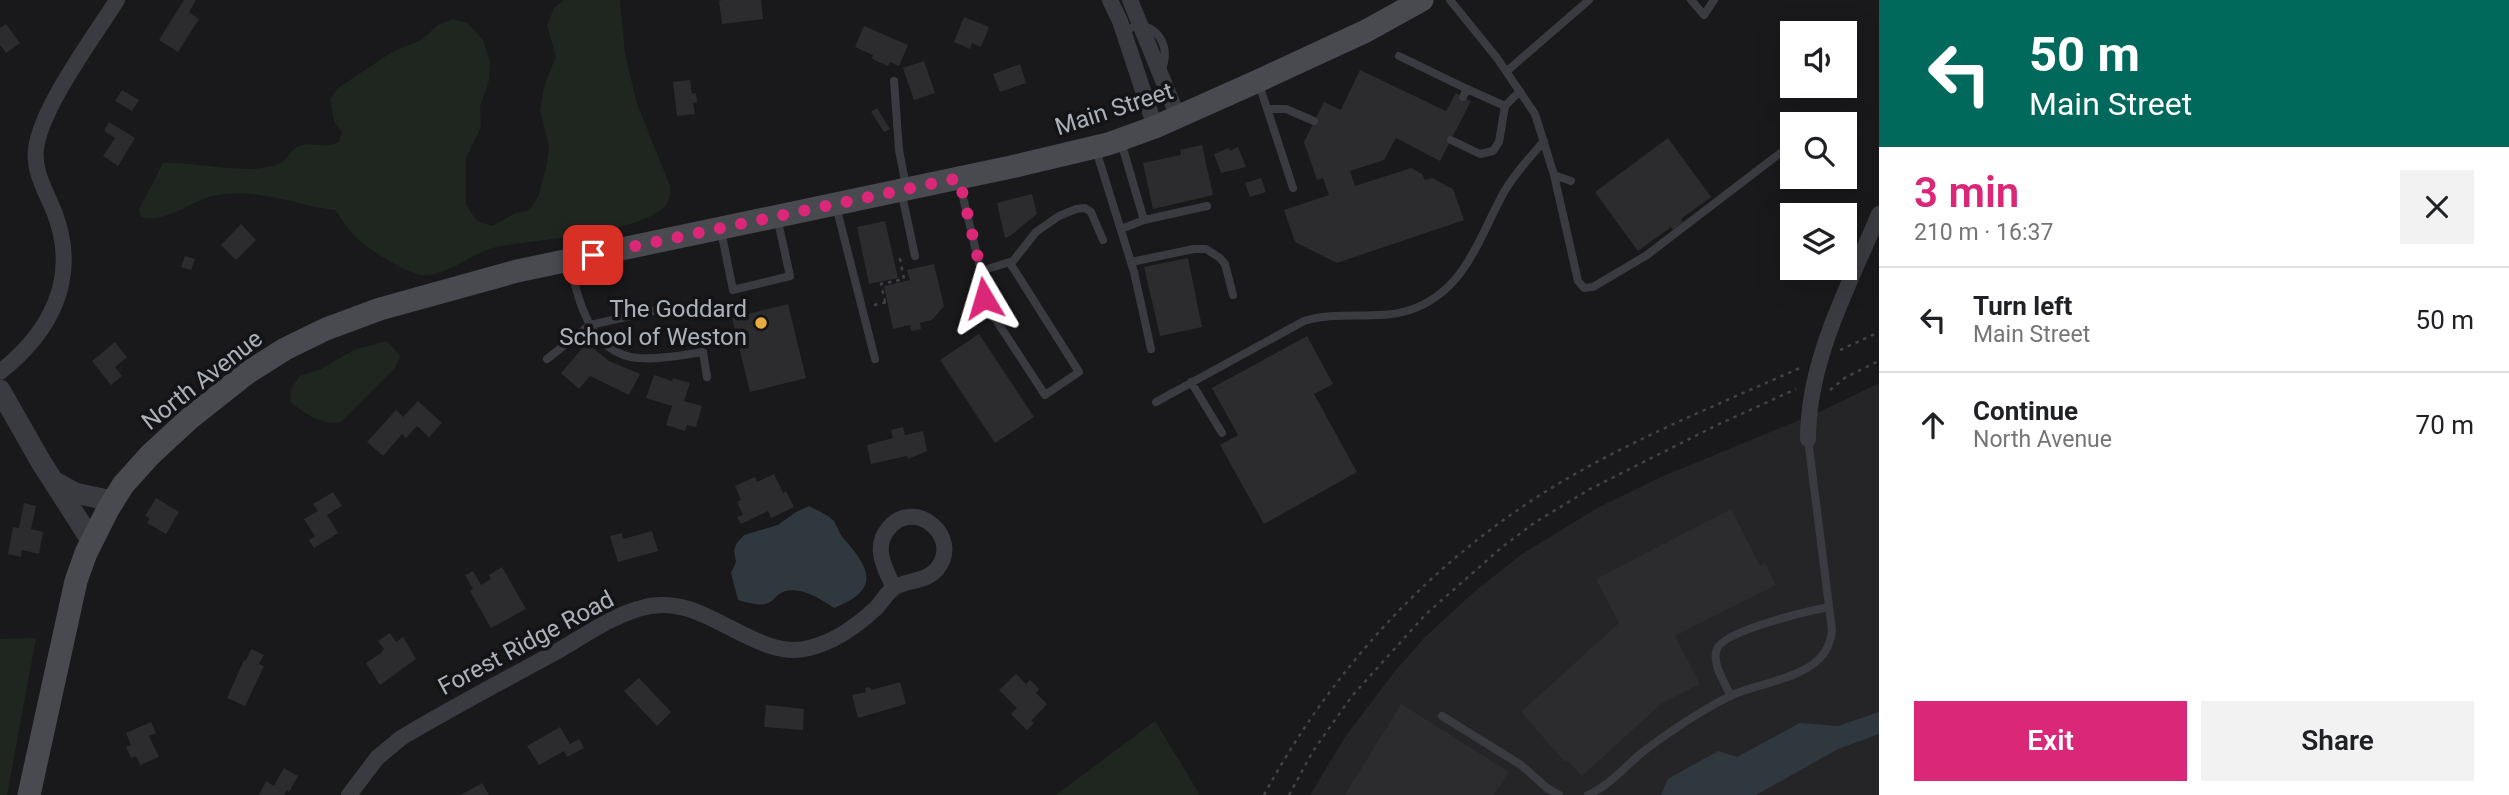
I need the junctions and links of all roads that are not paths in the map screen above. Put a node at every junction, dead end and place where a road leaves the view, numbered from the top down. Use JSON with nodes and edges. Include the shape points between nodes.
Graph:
{"nodes":[{"id":1,"x":117,"y":0,"type":"edge"},
{"id":2,"x":1110,"y":0,"type":"edge"},
{"id":3,"x":1130,"y":0,"type":"edge"},
{"id":4,"x":1422,"y":0,"type":"edge"},
{"id":5,"x":1450,"y":0,"type":"edge"},
{"id":6,"x":1590,"y":0,"type":"edge"},
{"id":7,"x":1691,"y":0,"type":"edge"},
{"id":8,"x":1714,"y":0,"type":"edge"},
{"id":9,"x":1142,"y":25,"type":"junction"},
{"id":10,"x":1125,"y":36,"type":"junction"},
{"id":11,"x":1399,"y":56,"type":"dead end"},
{"id":12,"x":1507,"y":71,"type":"junction"},
{"id":13,"x":894,"y":81,"type":"dead end"},
{"id":14,"x":1258,"y":81,"type":"junction"},
{"id":15,"x":1520,"y":91,"type":"junction"},
{"id":16,"x":1505,"y":106,"type":"junction"},
{"id":17,"x":1267,"y":108,"type":"junction"},
{"id":18,"x":1178,"y":117,"type":"junction"},
{"id":19,"x":1314,"y":121,"type":"dead end"},
{"id":20,"x":1155,"y":127,"type":"junction"},
{"id":21,"x":1120,"y":140,"type":"junction"},
{"id":22,"x":1451,"y":140,"type":"dead end"},
{"id":23,"x":1544,"y":141,"type":"junction"},
{"id":24,"x":1095,"y":147,"type":"junction"},
{"id":25,"x":1780,"y":153,"type":"edge"},
{"id":26,"x":1554,"y":175,"type":"junction"},
{"id":27,"x":959,"y":178,"type":"junction"},
{"id":28,"x":1571,"y":181,"type":"dead end"},
{"id":29,"x":1293,"y":188,"type":"dead end"},
{"id":30,"x":904,"y":189,"type":"junction"},
{"id":31,"x":835,"y":204,"type":"junction"},
{"id":32,"x":1206,"y":206,"type":"dead end"},
{"id":33,"x":803,"y":211,"type":"joint"},
{"id":34,"x":1879,"y":214,"type":"edge"},
{"id":35,"x":776,"y":216,"type":"junction"},
{"id":36,"x":1144,"y":220,"type":"junction"},
{"id":37,"x":721,"y":228,"type":"junction"},
{"id":38,"x":1121,"y":229,"type":"junction"},
{"id":39,"x":1874,"y":238,"type":"edge"},
{"id":40,"x":1103,"y":240,"type":"dead end"},
{"id":41,"x":915,"y":256,"type":"road end"},
{"id":42,"x":569,"y":260,"type":"junction"},
{"id":43,"x":1131,"y":261,"type":"junction"},
{"id":44,"x":1010,"y":262,"type":"junction"},
{"id":45,"x":981,"y":271,"type":"junction"},
{"id":46,"x":1233,"y":295,"type":"dead end"},
{"id":47,"x":679,"y":305,"type":"dead end"},
{"id":48,"x":590,"y":325,"type":"junction"},
{"id":49,"x":1151,"y":349,"type":"dead end"},
{"id":50,"x":547,"y":359,"type":"dead end"},
{"id":51,"x":876,"y":359,"type":"dead end"},
{"id":52,"x":0,"y":372,"type":"edge"},
{"id":53,"x":706,"y":377,"type":"dead end"},
{"id":54,"x":1191,"y":382,"type":"junction"},
{"id":55,"x":0,"y":390,"type":"edge"},
{"id":56,"x":1156,"y":402,"type":"dead end"},
{"id":57,"x":1222,"y":433,"type":"dead end"},
{"id":58,"x":1808,"y":439,"type":"joint"},
{"id":59,"x":51,"y":477,"type":"junction"},
{"id":60,"x":112,"y":500,"type":"junction"},
{"id":61,"x":91,"y":540,"type":"junction"},
{"id":62,"x":894,"y":588,"type":"junction"},
{"id":63,"x":1829,"y":607,"type":"junction"},
{"id":64,"x":1731,"y":696,"type":"junction"},
{"id":65,"x":1442,"y":716,"type":"dead end"},
{"id":66,"x":29,"y":795,"type":"edge"},
{"id":67,"x":349,"y":795,"type":"edge"},
{"id":68,"x":1559,"y":795,"type":"edge"},
{"id":69,"x":1588,"y":795,"type":"edge"}],
"edges":[{"from":1,"to":52,"type":"street","via":[[38,136],[38,170],[60,229],[64,277],[41,328]]},
{"from":2,"to":10,"type":"street"},
{"from":3,"to":9,"type":"street"},
{"from":4,"to":14,"type":"main road","name":"Main Street"},
{"from":5,"to":12,"type":"lane"},
{"from":6,"to":12,"type":"lane"},
{"from":7,"to":8,"type":"lane","via":[[1704,15]]},
{"from":9,"to":10,"type":"lane","via":[[1132,26]]},
{"from":9,"to":18,"type":"street"},
{"from":10,"to":20,"type":"street"},
{"from":11,"to":16,"type":"lane","via":[[1465,93]]},
{"from":12,"to":15,"type":"lane"},
{"from":13,"to":30,"type":"lane"},
{"from":14,"to":17,"type":"lane"},
{"from":14,"to":18,"type":"main road","name":"Main Street"},
{"from":15,"to":16,"type":"lane"},
{"from":15,"to":23,"type":"lane","via":[[1535,114]]},
{"from":16,"to":22,"type":"lane","via":[[1493,151],[1480,154]]},
{"from":17,"to":19,"type":"lane","via":[[1286,109]]},
{"from":17,"to":29,"type":"lane"},
{"from":18,"to":20,"type":"main road","name":"Main Street"},
{"from":20,"to":21,"type":"main road","name":"Main Street"},
{"from":21,"to":24,"type":"main road","name":"Main Street"},
{"from":21,"to":36,"type":"lane"},
{"from":23,"to":26,"type":"lane"},
{"from":23,"to":54,"type":"lane","via":[[1506,189],[1467,266],[1429,300],[1405,311],[1304,321]]},
{"from":24,"to":27,"type":"main road","name":"Main Street"},
{"from":24,"to":38,"type":"lane"},
{"from":25,"to":26,"type":"lane","via":[[1647,256],[1584,288],[1578,281]]},
{"from":26,"to":28,"type":"lane"},
{"from":27,"to":30,"type":"main road","name":"Main Street"},
{"from":27,"to":45,"type":"lane"},
{"from":30,"to":31,"type":"main road","name":"Main Street"},
{"from":30,"to":41,"type":"lane"},
{"from":31,"to":33,"type":"main road","name":"Main Street"},
{"from":31,"to":51,"type":"lane"},
{"from":32,"to":36,"type":"lane"},
{"from":33,"to":35,"type":"main road","name":"North Avenue"},
{"from":34,"to":39,"type":"street"},
{"from":35,"to":37,"type":"main road","name":"North Avenue"},
{"from":35,"to":37,"type":"lane","via":[[790,276],[733,290]]},
{"from":36,"to":38,"type":"lane"},
{"from":37,"to":42,"type":"main road","name":"North Avenue"},
{"from":38,"to":43,"type":"lane"},
{"from":39,"to":58,"type":"street","via":[[1820,359],[1810,399]]},
{"from":40,"to":44,"type":"lane","via":[[1091,212],[1076,209],[1035,232]]},
{"from":42,"to":48,"type":"lane"},
{"from":42,"to":60,"type":"main road","name":"North Avenue","via":[[380,309],[285,349],[182,425]]},
{"from":43,"to":46,"type":"lane","via":[[1206,249],[1225,264]]},
{"from":43,"to":49,"type":"lane"},
{"from":44,"to":45,"type":"lane"},
{"from":44,"to":45,"type":"lane","via":[[1079,372],[1045,395],[985,303]]},
{"from":47,"to":48,"type":"lane"},
{"from":48,"to":50,"type":"lane"},
{"from":48,"to":53,"type":"lane","via":[[628,357],[703,352]]},
{"from":54,"to":56,"type":"lane"},
{"from":54,"to":57,"type":"lane"},
{"from":55,"to":59,"type":"street"},
{"from":58,"to":63,"type":"lane"},
{"from":59,"to":60,"type":"street","via":[[75,493]]},
{"from":59,"to":61,"type":"street"},
{"from":60,"to":61,"type":"main road","name":"North Avenue"},
{"from":61,"to":66,"type":"main road","name":"North Avenue","via":[[69,610]]},
{"from":62,"to":62,"type":"street","name":"Forest Ridge Road","via":[[923,579],[939,566],[943,538],[929,521],[908,517],[886,532],[881,552]]},
{"from":62,"to":67,"type":"street","name":"Forest Ridge Road","via":[[876,609],[843,634],[798,650],[764,643],[682,607],[652,606],[629,612],[401,737],[377,758]]},
{"from":63,"to":64,"type":"lane","via":[[1832,637],[1821,659],[1799,672]]},
{"from":63,"to":64,"type":"lane","via":[[1722,641],[1715,659]]},
{"from":64,"to":69,"type":"lane","via":[[1650,747]]},
{"from":65,"to":68,"type":"lane","via":[[1521,765]]}]}
